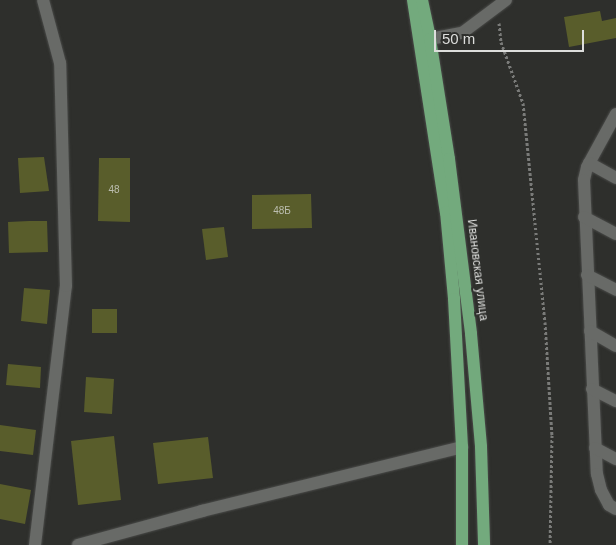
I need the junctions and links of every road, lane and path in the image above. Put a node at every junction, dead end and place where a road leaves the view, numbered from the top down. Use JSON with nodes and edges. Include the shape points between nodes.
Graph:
{"nodes":[{"id":1,"x":43,"y":0,"type":"edge"},
{"id":2,"x":413,"y":0,"type":"edge"},
{"id":3,"x":422,"y":0,"type":"edge"},
{"id":4,"x":502,"y":3,"type":"edge"},
{"id":5,"x":430,"y":39,"type":"junction"},
{"id":6,"x":616,"y":114,"type":"edge"},
{"id":7,"x":589,"y":163,"type":"junction"},
{"id":8,"x":616,"y":178,"type":"edge"},
{"id":9,"x":584,"y":216,"type":"junction"},
{"id":10,"x":616,"y":234,"type":"edge"},
{"id":11,"x":587,"y":275,"type":"junction"},
{"id":12,"x":616,"y":290,"type":"edge"},
{"id":13,"x":590,"y":331,"type":"junction"},
{"id":14,"x":616,"y":346,"type":"edge"},
{"id":15,"x":592,"y":388,"type":"junction"},
{"id":16,"x":616,"y":400,"type":"edge"},
{"id":17,"x":462,"y":447,"type":"junction"},
{"id":18,"x":595,"y":448,"type":"junction"},
{"id":19,"x":616,"y":459,"type":"edge"},
{"id":20,"x":616,"y":509,"type":"edge"},
{"id":21,"x":35,"y":545,"type":"edge"},
{"id":22,"x":78,"y":545,"type":"edge"},
{"id":23,"x":462,"y":545,"type":"edge"},
{"id":24,"x":484,"y":545,"type":"edge"},
{"id":25,"x":550,"y":545,"type":"edge"}],
"edges":[{"from":1,"to":21,"type":"street","via":[[60,63],[66,286]]},
{"from":2,"to":17,"type":"main road","via":[[446,212]]},
{"from":3,"to":5,"type":"main road","name":"Ивановская улица"},
{"from":4,"to":5,"type":"street","via":[[462,33]]},
{"from":4,"to":25,"type":"path","via":[[501,42],[523,103],[541,284],[552,435]]},
{"from":5,"to":24,"type":"main road","name":"Ивановская улица","via":[[471,334],[482,447]]},
{"from":6,"to":7,"type":"street"},
{"from":7,"to":8,"type":"street"},
{"from":7,"to":9,"type":"street","via":[[584,180]]},
{"from":9,"to":10,"type":"street"},
{"from":9,"to":11,"type":"street"},
{"from":11,"to":12,"type":"street"},
{"from":11,"to":13,"type":"street"},
{"from":13,"to":14,"type":"street"},
{"from":13,"to":15,"type":"street"},
{"from":15,"to":16,"type":"street"},
{"from":15,"to":18,"type":"street"},
{"from":17,"to":22,"type":"street","via":[[212,508]]},
{"from":17,"to":23,"type":"main road"},
{"from":18,"to":19,"type":"street"},
{"from":18,"to":20,"type":"street","via":[[601,490],[609,505]]}]}
